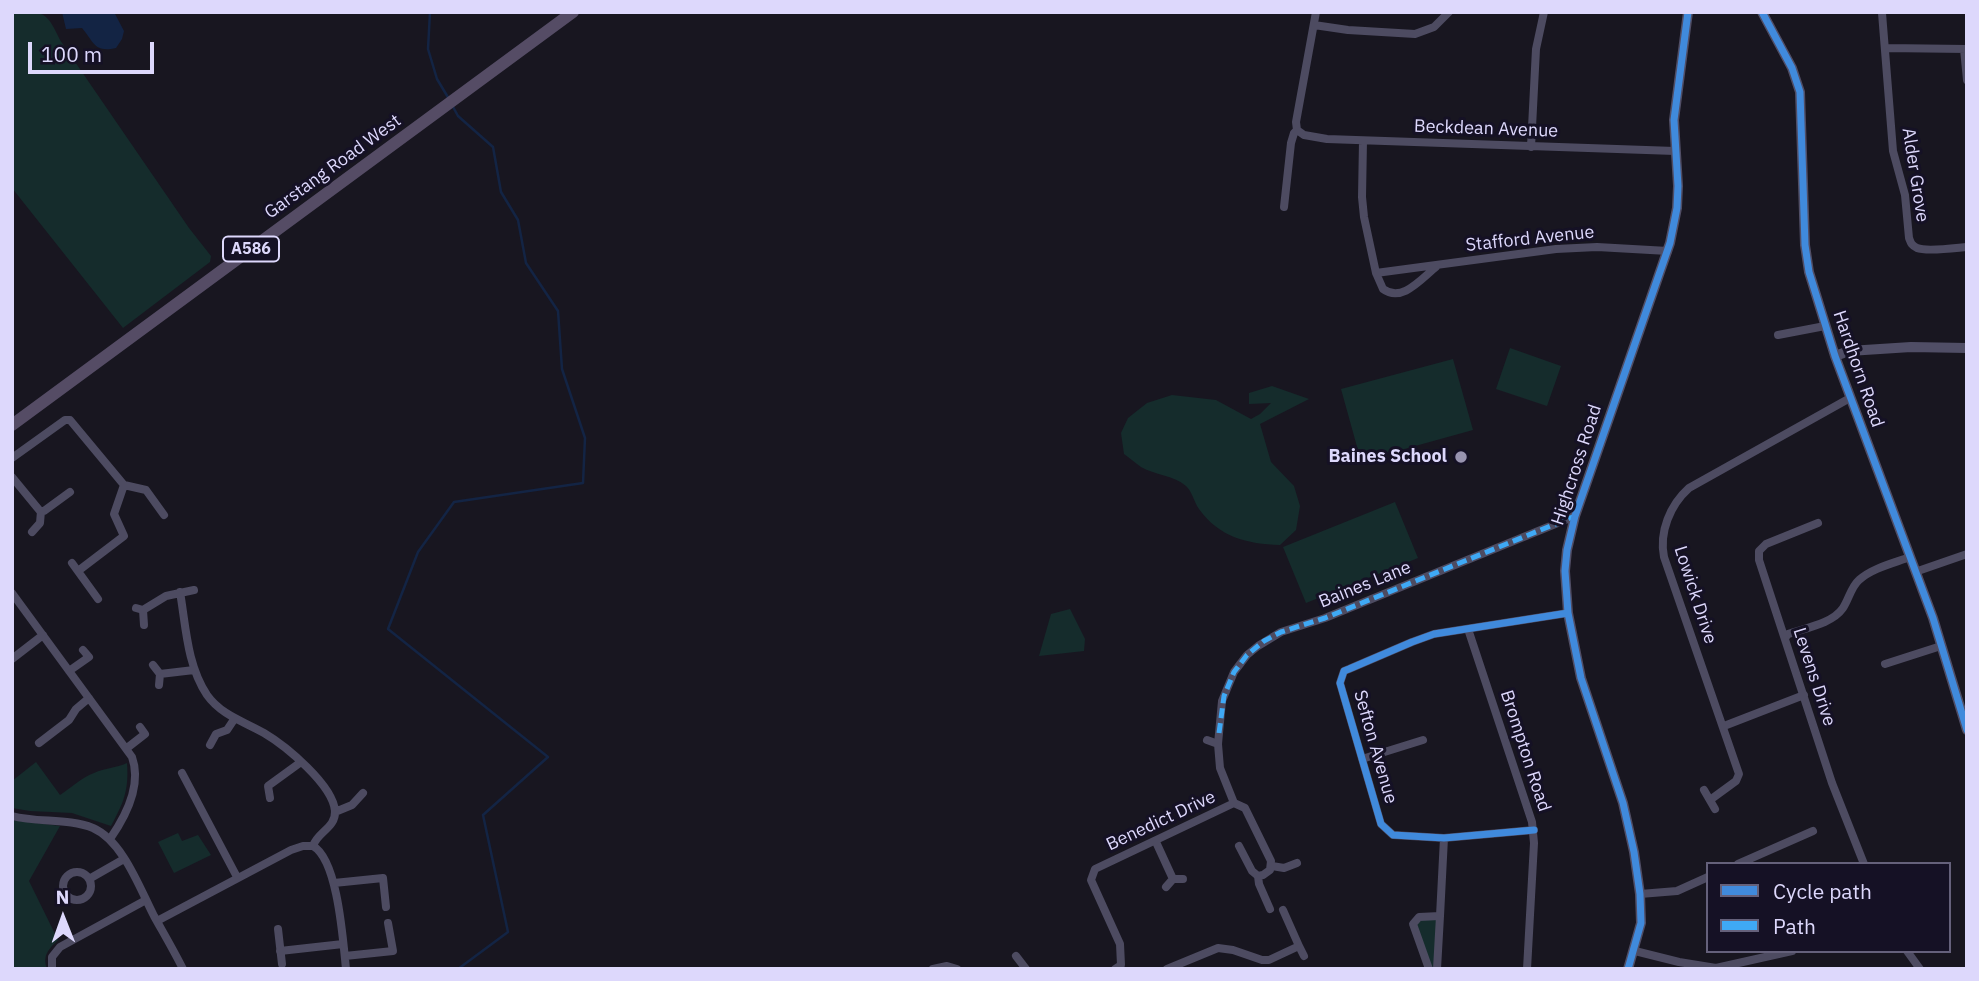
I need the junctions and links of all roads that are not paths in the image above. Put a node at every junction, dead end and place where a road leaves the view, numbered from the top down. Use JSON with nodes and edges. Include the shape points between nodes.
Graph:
{"nodes":[{"id":1,"x":573,"y":12,"type":"edge"},
{"id":2,"x":1316,"y":12,"type":"edge"},
{"id":3,"x":1449,"y":12,"type":"edge"},
{"id":4,"x":1544,"y":12,"type":"edge"},
{"id":5,"x":1688,"y":12,"type":"edge"},
{"id":6,"x":1762,"y":12,"type":"edge"},
{"id":7,"x":1882,"y":13,"type":"edge"},
{"id":8,"x":1314,"y":25,"type":"junction"},
{"id":9,"x":1885,"y":48,"type":"junction"},
{"id":10,"x":1965,"y":49,"type":"edge"},
{"id":11,"x":1967,"y":80,"type":"edge"},
{"id":12,"x":1297,"y":130,"type":"junction"},
{"id":13,"x":1363,"y":141,"type":"junction"},
{"id":14,"x":1531,"y":147,"type":"junction"},
{"id":15,"x":1675,"y":151,"type":"junction"},
{"id":16,"x":1284,"y":207,"type":"dead end"},
{"id":17,"x":1967,"y":247,"type":"edge"},
{"id":18,"x":1668,"y":251,"type":"junction"},
{"id":19,"x":1438,"y":265,"type":"junction"},
{"id":20,"x":1377,"y":273,"type":"junction"},
{"id":21,"x":1825,"y":326,"type":"junction"},
{"id":22,"x":1787,"y":344,"type":"dead end"},
{"id":23,"x":1967,"y":348,"type":"edge"},
{"id":24,"x":1835,"y":356,"type":"junction"},
{"id":25,"x":1850,"y":398,"type":"junction"},
{"id":26,"x":12,"y":425,"type":"edge"},
{"id":27,"x":12,"y":457,"type":"edge"},
{"id":28,"x":12,"y":477,"type":"edge"},
{"id":29,"x":124,"y":485,"type":"junction"},
{"id":30,"x":70,"y":492,"type":"dead end"},
{"id":31,"x":41,"y":511,"type":"junction"},
{"id":32,"x":164,"y":515,"type":"dead end"},
{"id":33,"x":1575,"y":516,"type":"junction"},
{"id":34,"x":1818,"y":523,"type":"dead end"},
{"id":35,"x":1808,"y":527,"type":"junction"},
{"id":36,"x":32,"y":532,"type":"dead end"},
{"id":37,"x":1813,"y":538,"type":"dead end"},
{"id":38,"x":1967,"y":554,"type":"edge"},
{"id":39,"x":1910,"y":557,"type":"junction"},
{"id":40,"x":72,"y":563,"type":"dead end"},
{"id":41,"x":78,"y":571,"type":"junction"},
{"id":42,"x":1915,"y":572,"type":"junction"},
{"id":43,"x":194,"y":590,"type":"dead end"},
{"id":44,"x":180,"y":592,"type":"junction"},
{"id":45,"x":12,"y":593,"type":"edge"},
{"id":46,"x":98,"y":599,"type":"dead end"},
{"id":47,"x":1568,"y":613,"type":"junction"},
{"id":48,"x":144,"y":625,"type":"dead end"},
{"id":49,"x":1468,"y":629,"type":"junction"},
{"id":50,"x":43,"y":635,"type":"junction"},
{"id":51,"x":1785,"y":638,"type":"junction"},
{"id":52,"x":1941,"y":646,"type":"junction"},
{"id":53,"x":83,"y":650,"type":"dead end"},
{"id":54,"x":12,"y":659,"type":"edge"},
{"id":55,"x":1885,"y":664,"type":"dead end"},
{"id":56,"x":153,"y":665,"type":"dead end"},
{"id":57,"x":194,"y":670,"type":"junction"},
{"id":58,"x":69,"y":671,"type":"junction"},
{"id":59,"x":160,"y":674,"type":"junction"},
{"id":60,"x":159,"y":685,"type":"dead end"},
{"id":61,"x":1804,"y":695,"type":"junction"},
{"id":62,"x":89,"y":698,"type":"junction"},
{"id":63,"x":235,"y":718,"type":"junction"},
{"id":64,"x":1724,"y":726,"type":"junction"},
{"id":65,"x":140,"y":727,"type":"dead end"},
{"id":66,"x":38,"y":730,"type":"dead end"},
{"id":67,"x":1967,"y":730,"type":"edge"},
{"id":68,"x":1207,"y":740,"type":"dead end"},
{"id":69,"x":1423,"y":740,"type":"dead end"},
{"id":70,"x":1217,"y":744,"type":"junction"},
{"id":71,"x":210,"y":745,"type":"dead end"},
{"id":72,"x":127,"y":748,"type":"junction"},
{"id":73,"x":1362,"y":758,"type":"junction"},
{"id":74,"x":302,"y":762,"type":"junction"},
{"id":75,"x":182,"y":773,"type":"dead end"},
{"id":76,"x":190,"y":787,"type":"junction"},
{"id":77,"x":1704,"y":790,"type":"dead end"},
{"id":78,"x":180,"y":792,"type":"dead end"},
{"id":79,"x":363,"y":793,"type":"dead end"},
{"id":80,"x":270,"y":799,"type":"dead end"},
{"id":81,"x":1710,"y":800,"type":"junction"},
{"id":82,"x":1234,"y":803,"type":"junction"},
{"id":83,"x":1715,"y":809,"type":"dead end"},
{"id":84,"x":335,"y":812,"type":"junction"},
{"id":85,"x":12,"y":816,"type":"edge"},
{"id":86,"x":1534,"y":830,"type":"junction"},
{"id":87,"x":1813,"y":831,"type":"dead end"},
{"id":88,"x":1444,"y":838,"type":"junction"},
{"id":89,"x":110,"y":839,"type":"junction"},
{"id":90,"x":1156,"y":842,"type":"junction"},
{"id":91,"x":313,"y":846,"type":"junction"},
{"id":92,"x":1240,"y":846,"type":"dead end"},
{"id":93,"x":124,"y":859,"type":"junction"},
{"id":94,"x":1743,"y":862,"type":"edge"},
{"id":95,"x":1863,"y":862,"type":"edge"},
{"id":96,"x":1297,"y":863,"type":"dead end"},
{"id":97,"x":1272,"y":866,"type":"junction"},
{"id":98,"x":1258,"y":876,"type":"junction"},
{"id":99,"x":237,"y":877,"type":"junction"},
{"id":100,"x":1706,"y":878,"type":"edge"},
{"id":101,"x":89,"y":879,"type":"dead end"},
{"id":102,"x":1173,"y":879,"type":"junction"},
{"id":103,"x":1183,"y":879,"type":"dead end"},
{"id":104,"x":334,"y":883,"type":"junction"},
{"id":105,"x":1166,"y":887,"type":"dead end"},
{"id":106,"x":1640,"y":894,"type":"junction"},
{"id":107,"x":146,"y":900,"type":"junction"},
{"id":108,"x":386,"y":907,"type":"dead end"},
{"id":109,"x":1270,"y":909,"type":"dead end"},
{"id":110,"x":1283,"y":910,"type":"dead end"},
{"id":111,"x":1440,"y":916,"type":"junction"},
{"id":112,"x":157,"y":921,"type":"junction"},
{"id":113,"x":388,"y":922,"type":"dead end"},
{"id":114,"x":278,"y":929,"type":"dead end"},
{"id":115,"x":343,"y":944,"type":"junction"},
{"id":116,"x":1299,"y":946,"type":"junction"},
{"id":117,"x":280,"y":950,"type":"junction"},
{"id":118,"x":1634,"y":951,"type":"junction"},
{"id":119,"x":1783,"y":953,"type":"edge"},
{"id":120,"x":1908,"y":953,"type":"edge"},
{"id":121,"x":345,"y":956,"type":"junction"},
{"id":122,"x":1016,"y":956,"type":"dead end"},
{"id":123,"x":1304,"y":957,"type":"dead end"},
{"id":124,"x":282,"y":964,"type":"dead end"},
{"id":125,"x":1264,"y":964,"type":"edge"},
{"id":126,"x":1122,"y":968,"type":"edge"},
{"id":127,"x":52,"y":969,"type":"edge"},
{"id":128,"x":183,"y":969,"type":"edge"},
{"id":129,"x":346,"y":969,"type":"edge"},
{"id":130,"x":933,"y":969,"type":"edge"},
{"id":131,"x":957,"y":969,"type":"edge"},
{"id":132,"x":1026,"y":969,"type":"edge"},
{"id":133,"x":1167,"y":969,"type":"edge"},
{"id":134,"x":1429,"y":969,"type":"edge"},
{"id":135,"x":1437,"y":969,"type":"edge"},
{"id":136,"x":1527,"y":969,"type":"edge"},
{"id":137,"x":1628,"y":969,"type":"edge"},
{"id":138,"x":1920,"y":969,"type":"edge"}],
"edges":[{"from":1,"to":26,"type":"main road","name":"Garstang Road West","number":"A586"},
{"from":2,"to":8,"type":"street"},
{"from":3,"to":8,"type":"street","via":[[1434,27],[1415,34]]},
{"from":4,"to":14,"type":"street","via":[[1536,49]]},
{"from":5,"to":15,"type":"street","name":"Highcross Road","via":[[1674,120]]},
{"from":6,"to":21,"type":"street","name":"Hardhorn Road","via":[[1798,84],[1805,253]]},
{"from":7,"to":9,"type":"street","name":"Alder Grove"},
{"from":8,"to":12,"type":"street"},
{"from":9,"to":10,"type":"street"},
{"from":9,"to":17,"type":"street","name":"Alder Grove","via":[[1893,151],[1911,243],[1925,249]]},
{"from":10,"to":11,"type":"street"},
{"from":12,"to":13,"type":"street","name":"Beckdean Avenue","via":[[1314,137]]},
{"from":12,"to":16,"type":"street","via":[[1291,142]]},
{"from":13,"to":14,"type":"street","name":"Beckdean Avenue"},
{"from":13,"to":20,"type":"street","via":[[1364,217]]},
{"from":14,"to":15,"type":"street","name":"Beckdean Avenue"},
{"from":15,"to":18,"type":"street","name":"Highcross Road","via":[[1677,208]]},
{"from":18,"to":19,"type":"street","name":"Stafford Avenue","via":[[1575,248]]},
{"from":18,"to":33,"type":"street","name":"Highcross Road"},
{"from":19,"to":20,"type":"street","name":"Stafford Avenue"},
{"from":19,"to":20,"type":"street","via":[[1407,290],[1393,294],[1383,289]]},
{"from":21,"to":22,"type":"street","via":[[1783,335]]},
{"from":21,"to":24,"type":"street","name":"Hardhorn Road"},
{"from":23,"to":24,"type":"street","via":[[1911,347]]},
{"from":24,"to":25,"type":"street","name":"Hardhorn Road"},
{"from":25,"to":39,"type":"street","name":"Hardhorn Road"},
{"from":25,"to":64,"type":"street","name":"Lowick Drive","via":[[1689,488],[1672,508],[1662,541],[1664,557]]},
{"from":27,"to":29,"type":"street","via":[[70,420]]},
{"from":28,"to":31,"type":"street"},
{"from":29,"to":32,"type":"street","via":[[146,490]]},
{"from":29,"to":41,"type":"street","via":[[114,514],[124,536]]},
{"from":30,"to":31,"type":"street"},
{"from":31,"to":36,"type":"street","via":[[40,523]]},
{"from":33,"to":47,"type":"street","name":"Highcross Road","via":[[1565,571]]},
{"from":33,"to":70,"type":"street","name":"Baines Lane","via":[[1265,640],[1234,672],[1224,696]]},
{"from":34,"to":35,"type":"street","name":"Levens Drive"},
{"from":35,"to":37,"type":"street"},
{"from":35,"to":51,"type":"street","name":"Levens Drive","via":[[1766,544],[1758,555]]},
{"from":38,"to":42,"type":"street"},
{"from":39,"to":42,"type":"street","name":"Hardhorn Road"},
{"from":39,"to":51,"type":"street","via":[[1860,578],[1839,613]]},
{"from":40,"to":41,"type":"street"},
{"from":41,"to":46,"type":"street"},
{"from":42,"to":52,"type":"street","name":"Hardhorn Road"},
{"from":43,"to":44,"type":"street"},
{"from":44,"to":48,"type":"street","via":[[139,609]]},
{"from":44,"to":57,"type":"street"},
{"from":45,"to":50,"type":"street"},
{"from":47,"to":49,"type":"street","name":"Sefton Avenue"},
{"from":47,"to":106,"type":"street","name":"Highcross Road","via":[[1581,678],[1623,803]]},
{"from":49,"to":73,"type":"street","name":"Sefton Avenue","via":[[1422,638],[1344,671],[1340,683]]},
{"from":49,"to":86,"type":"street","name":"Brompton Road"},
{"from":50,"to":54,"type":"street"},
{"from":50,"to":58,"type":"street"},
{"from":51,"to":61,"type":"street","name":"Levens Drive"},
{"from":52,"to":55,"type":"street"},
{"from":52,"to":67,"type":"street","name":"Hardhorn Road"},
{"from":53,"to":58,"type":"street","via":[[89,657]]},
{"from":56,"to":59,"type":"street"},
{"from":57,"to":59,"type":"street"},
{"from":57,"to":63,"type":"street","via":[[209,698]]},
{"from":58,"to":62,"type":"street"},
{"from":59,"to":60,"type":"street"},
{"from":61,"to":64,"type":"street"},
{"from":61,"to":95,"type":"street","name":"Levens Drive"},
{"from":62,"to":66,"type":"street","via":[[42,741]]},
{"from":62,"to":72,"type":"street"},
{"from":63,"to":71,"type":"street","via":[[227,730],[214,731]]},
{"from":63,"to":74,"type":"street","via":[[273,738]]},
{"from":64,"to":81,"type":"street","name":"Lowick Drive","via":[[1739,774]]},
{"from":65,"to":72,"type":"street","via":[[145,734]]},
{"from":68,"to":70,"type":"street"},
{"from":69,"to":73,"type":"street"},
{"from":70,"to":82,"type":"street","via":[[1220,768]]},
{"from":72,"to":89,"type":"street","via":[[136,768],[136,782]]},
{"from":73,"to":88,"type":"street","name":"Sefton Avenue","via":[[1384,828],[1394,835]]},
{"from":74,"to":80,"type":"street","via":[[264,784]]},
{"from":74,"to":84,"type":"street","via":[[323,786]]},
{"from":75,"to":76,"type":"street"},
{"from":76,"to":78,"type":"street"},
{"from":76,"to":99,"type":"street"},
{"from":77,"to":81,"type":"street"},
{"from":79,"to":84,"type":"street","via":[[352,805]]},
{"from":81,"to":83,"type":"street"},
{"from":82,"to":90,"type":"street","name":"Benedict Drive"},
{"from":82,"to":97,"type":"street","name":"Benedict Drive","via":[[1245,808]]},
{"from":84,"to":91,"type":"street","via":[[331,825]]},
{"from":85,"to":89,"type":"street","via":[[80,824]]},
{"from":86,"to":88,"type":"street","name":"Sefton Avenue"},
{"from":86,"to":136,"type":"street","name":"Brompton Road"},
{"from":87,"to":94,"type":"street"},
{"from":88,"to":111,"type":"street"},
{"from":89,"to":93,"type":"street"},
{"from":90,"to":102,"type":"street"},
{"from":90,"to":126,"type":"street","name":"Benedict Drive","via":[[1095,869],[1091,876],[1121,947]]},
{"from":91,"to":99,"type":"street","via":[[291,850]]},
{"from":91,"to":104,"type":"street","via":[[324,855]]},
{"from":92,"to":98,"type":"street"},
{"from":93,"to":101,"type":"street"},
{"from":93,"to":107,"type":"street"},
{"from":96,"to":97,"type":"street"},
{"from":97,"to":98,"type":"street"},
{"from":98,"to":109,"type":"street"},
{"from":99,"to":112,"type":"street"},
{"from":100,"to":106,"type":"street","via":[[1677,891]]},
{"from":102,"to":103,"type":"street"},
{"from":102,"to":105,"type":"street"},
{"from":104,"to":108,"type":"street","via":[[383,878]]},
{"from":104,"to":115,"type":"street"},
{"from":106,"to":118,"type":"street","name":"Highcross Road","via":[[1641,923]]},
{"from":107,"to":112,"type":"street"},
{"from":107,"to":127,"type":"street","via":[[60,947],[52,957]]},
{"from":110,"to":116,"type":"street"},
{"from":111,"to":134,"type":"street","via":[[1419,917],[1413,924]]},
{"from":111,"to":135,"type":"street"},
{"from":112,"to":128,"type":"street"},
{"from":113,"to":121,"type":"street","via":[[393,951]]},
{"from":114,"to":117,"type":"street"},
{"from":115,"to":117,"type":"street"},
{"from":115,"to":121,"type":"street"},
{"from":116,"to":123,"type":"street"},
{"from":116,"to":125,"type":"street"},
{"from":117,"to":124,"type":"street"},
{"from":118,"to":119,"type":"street","via":[[1716,968]]},
{"from":118,"to":137,"type":"street","name":"Highcross Road"},
{"from":120,"to":138,"type":"street"},
{"from":121,"to":129,"type":"street"},
{"from":122,"to":132,"type":"street"},
{"from":125,"to":133,"type":"street","via":[[1218,948]]},
{"from":130,"to":131,"type":"street"}]}
